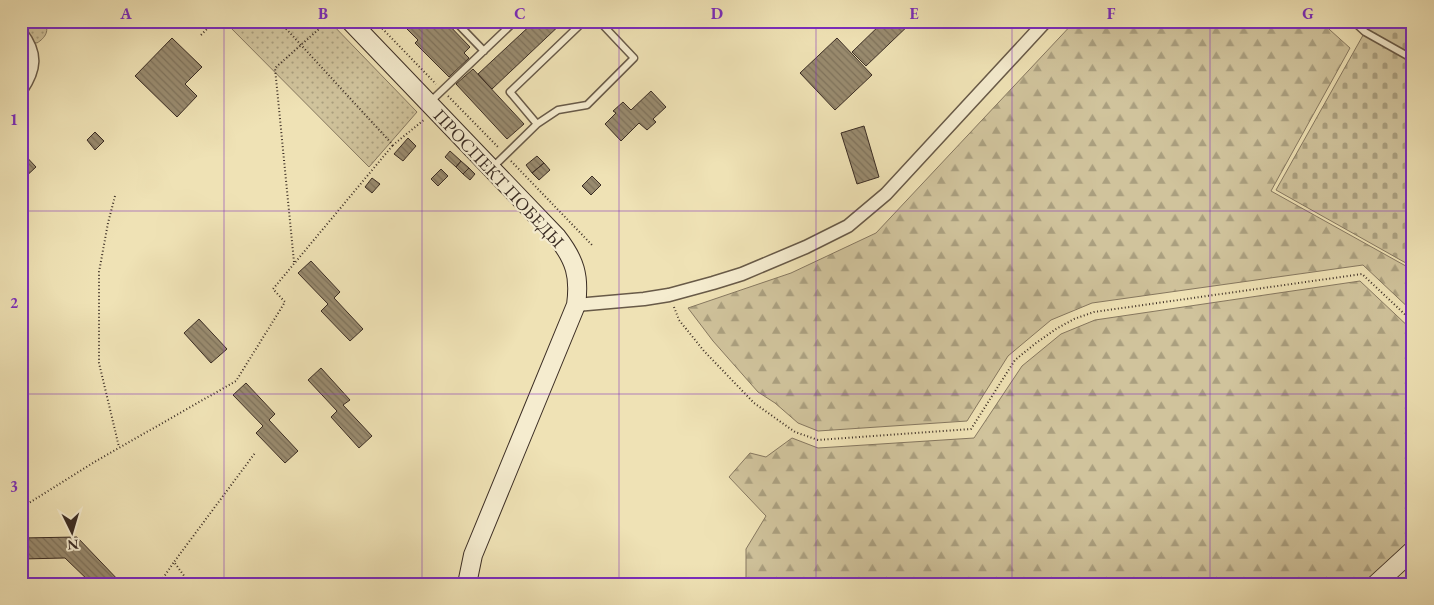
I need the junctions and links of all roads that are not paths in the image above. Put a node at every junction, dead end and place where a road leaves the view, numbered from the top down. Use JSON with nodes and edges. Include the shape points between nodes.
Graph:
{"nodes":[{"id":1,"x":350,"y":21,"type":"edge"},
{"id":2,"x":455,"y":21,"type":"edge"},
{"id":3,"x":515,"y":21,"type":"edge"},
{"id":4,"x":584,"y":21,"type":"edge"},
{"id":5,"x":599,"y":21,"type":"edge"},
{"id":6,"x":1046,"y":21,"type":"edge"},
{"id":7,"x":1353,"y":21,"type":"edge"},
{"id":8,"x":21,"y":33,"type":"edge"},
{"id":9,"x":484,"y":51,"type":"junction"},
{"id":10,"x":1413,"y":59,"type":"edge"},
{"id":11,"x":21,"y":90,"type":"edge"},
{"id":12,"x":432,"y":106,"type":"junction"},
{"id":13,"x":537,"y":124,"type":"junction"},
{"id":14,"x":492,"y":168,"type":"junction"},
{"id":15,"x":576,"y":305,"type":"junction"},
{"id":16,"x":1413,"y":550,"type":"edge"},
{"id":17,"x":466,"y":584,"type":"edge"},
{"id":18,"x":1376,"y":584,"type":"edge"}],
"edges":[{"from":1,"to":12,"type":"main road","name":"ПРОСПЕКТ ПОБЕДЫ"},
{"from":2,"to":9,"type":"lane"},
{"from":3,"to":9,"type":"lane"},
{"from":4,"to":13,"type":"lane","via":[[510,92]]},
{"from":5,"to":13,"type":"lane","via":[[634,58],[587,105],[558,110]]},
{"from":6,"to":15,"type":"street","via":[[886,194],[848,226],[742,274],[669,295]]},
{"from":7,"to":10,"type":"lane","via":[[1365,32]]},
{"from":8,"to":11,"type":"street","via":[[29,46],[32,63],[29,78]]},
{"from":9,"to":12,"type":"lane","via":[[442,90]]},
{"from":12,"to":14,"type":"main road","name":"ПРОСПЕКТ ПОБЕДЫ"},
{"from":13,"to":14,"type":"lane"},
{"from":14,"to":15,"type":"main road","name":"ПРОСПЕКТ ПОБЕДЫ","via":[[567,250],[576,270]]},
{"from":15,"to":17,"type":"main road","name":"ПРОСПЕКТ ПОБЕДЫ","via":[[473,555]]},
{"from":16,"to":18,"type":"main road"}]}
